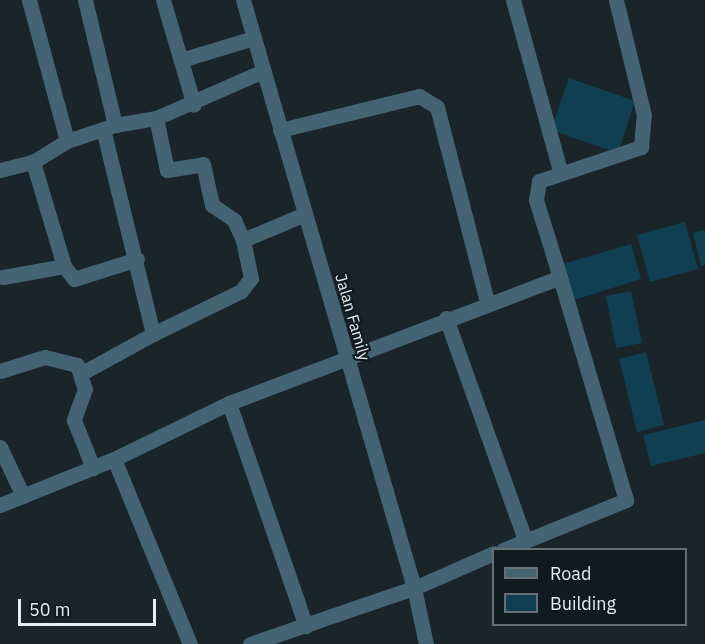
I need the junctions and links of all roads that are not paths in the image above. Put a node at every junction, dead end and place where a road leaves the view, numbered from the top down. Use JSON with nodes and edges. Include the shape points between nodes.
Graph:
{"nodes":[{"id":1,"x":30,"y":0,"type":"edge"},
{"id":2,"x":85,"y":0,"type":"edge"},
{"id":3,"x":163,"y":0,"type":"edge"},
{"id":4,"x":243,"y":0,"type":"edge"},
{"id":5,"x":513,"y":0,"type":"edge"},
{"id":6,"x":615,"y":0,"type":"edge"},
{"id":7,"x":254,"y":38,"type":"junction"},
{"id":8,"x":180,"y":60,"type":"junction"},
{"id":9,"x":264,"y":71,"type":"junction"},
{"id":10,"x":194,"y":105,"type":"junction"},
{"id":11,"x":156,"y":118,"type":"junction"},
{"id":12,"x":109,"y":127,"type":"junction"},
{"id":13,"x":280,"y":130,"type":"junction"},
{"id":14,"x":67,"y":141,"type":"junction"},
{"id":15,"x":33,"y":162,"type":"junction"},
{"id":16,"x":0,"y":170,"type":"edge"},
{"id":17,"x":561,"y":174,"type":"junction"},
{"id":18,"x":305,"y":214,"type":"junction"},
{"id":19,"x":243,"y":240,"type":"junction"},
{"id":20,"x":137,"y":259,"type":"junction"},
{"id":21,"x":64,"y":266,"type":"junction"},
{"id":22,"x":3,"y":277,"type":"dead end"},
{"id":23,"x":560,"y":277,"type":"junction"},
{"id":24,"x":487,"y":302,"type":"junction"},
{"id":25,"x":446,"y":318,"type":"junction"},
{"id":26,"x":153,"y":334,"type":"junction"},
{"id":27,"x":346,"y":358,"type":"junction"},
{"id":28,"x":0,"y":371,"type":"edge"},
{"id":29,"x":82,"y":373,"type":"junction"},
{"id":30,"x":229,"y":403,"type":"junction"},
{"id":31,"x":0,"y":447,"type":"edge"},
{"id":32,"x":114,"y":459,"type":"junction"},
{"id":33,"x":93,"y":468,"type":"junction"},
{"id":34,"x":23,"y":496,"type":"junction"},
{"id":35,"x":0,"y":505,"type":"edge"},
{"id":36,"x":525,"y":540,"type":"junction"},
{"id":37,"x":505,"y":548,"type":"edge"},
{"id":38,"x":492,"y":555,"type":"edge"},
{"id":39,"x":414,"y":588,"type":"junction"},
{"id":40,"x":306,"y":626,"type":"junction"},
{"id":41,"x":190,"y":644,"type":"edge"},
{"id":42,"x":250,"y":644,"type":"edge"},
{"id":43,"x":426,"y":644,"type":"edge"}],
"edges":[{"from":1,"to":14,"type":"street"},
{"from":2,"to":12,"type":"street"},
{"from":3,"to":8,"type":"street"},
{"from":4,"to":7,"type":"street","name":"Jalan Family"},
{"from":5,"to":17,"type":"street"},
{"from":6,"to":17,"type":"street","via":[[644,115],[641,147]]},
{"from":7,"to":8,"type":"street"},
{"from":7,"to":9,"type":"street","name":"Jalan Family"},
{"from":8,"to":10,"type":"street"},
{"from":9,"to":10,"type":"street","via":[[237,79]]},
{"from":9,"to":13,"type":"street","name":"Jalan Family"},
{"from":10,"to":11,"type":"street"},
{"from":11,"to":12,"type":"street"},
{"from":11,"to":19,"type":"street","via":[[162,171],[203,164],[212,205],[234,220]]},
{"from":12,"to":14,"type":"street"},
{"from":12,"to":20,"type":"street"},
{"from":13,"to":18,"type":"street","name":"Jalan Family"},
{"from":13,"to":24,"type":"street","via":[[419,96],[437,107]]},
{"from":14,"to":15,"type":"street"},
{"from":15,"to":16,"type":"street"},
{"from":15,"to":21,"type":"street"},
{"from":17,"to":23,"type":"street","via":[[539,181],[536,193]]},
{"from":18,"to":19,"type":"street"},
{"from":18,"to":27,"type":"street","name":"Jalan Family"},
{"from":19,"to":26,"type":"street","via":[[248,285]]},
{"from":20,"to":21,"type":"street","via":[[74,279]]},
{"from":20,"to":26,"type":"street"},
{"from":21,"to":22,"type":"street"},
{"from":23,"to":24,"type":"street"},
{"from":23,"to":36,"type":"street","via":[[627,494],[622,504]]},
{"from":24,"to":25,"type":"street"},
{"from":25,"to":27,"type":"street"},
{"from":25,"to":36,"type":"street"},
{"from":26,"to":29,"type":"street"},
{"from":27,"to":30,"type":"street"},
{"from":27,"to":39,"type":"street","name":"Jalan Family"},
{"from":28,"to":29,"type":"street","via":[[59,358],[77,365]]},
{"from":29,"to":33,"type":"street","via":[[85,389],[74,420]]},
{"from":30,"to":32,"type":"street"},
{"from":30,"to":40,"type":"street"},
{"from":31,"to":34,"type":"street"},
{"from":32,"to":33,"type":"street"},
{"from":32,"to":41,"type":"street"},
{"from":33,"to":34,"type":"street"},
{"from":34,"to":35,"type":"street"},
{"from":36,"to":37,"type":"street"},
{"from":38,"to":39,"type":"street"},
{"from":39,"to":40,"type":"street"},
{"from":39,"to":43,"type":"street","name":"Jalan Family"},
{"from":40,"to":42,"type":"street"}]}
